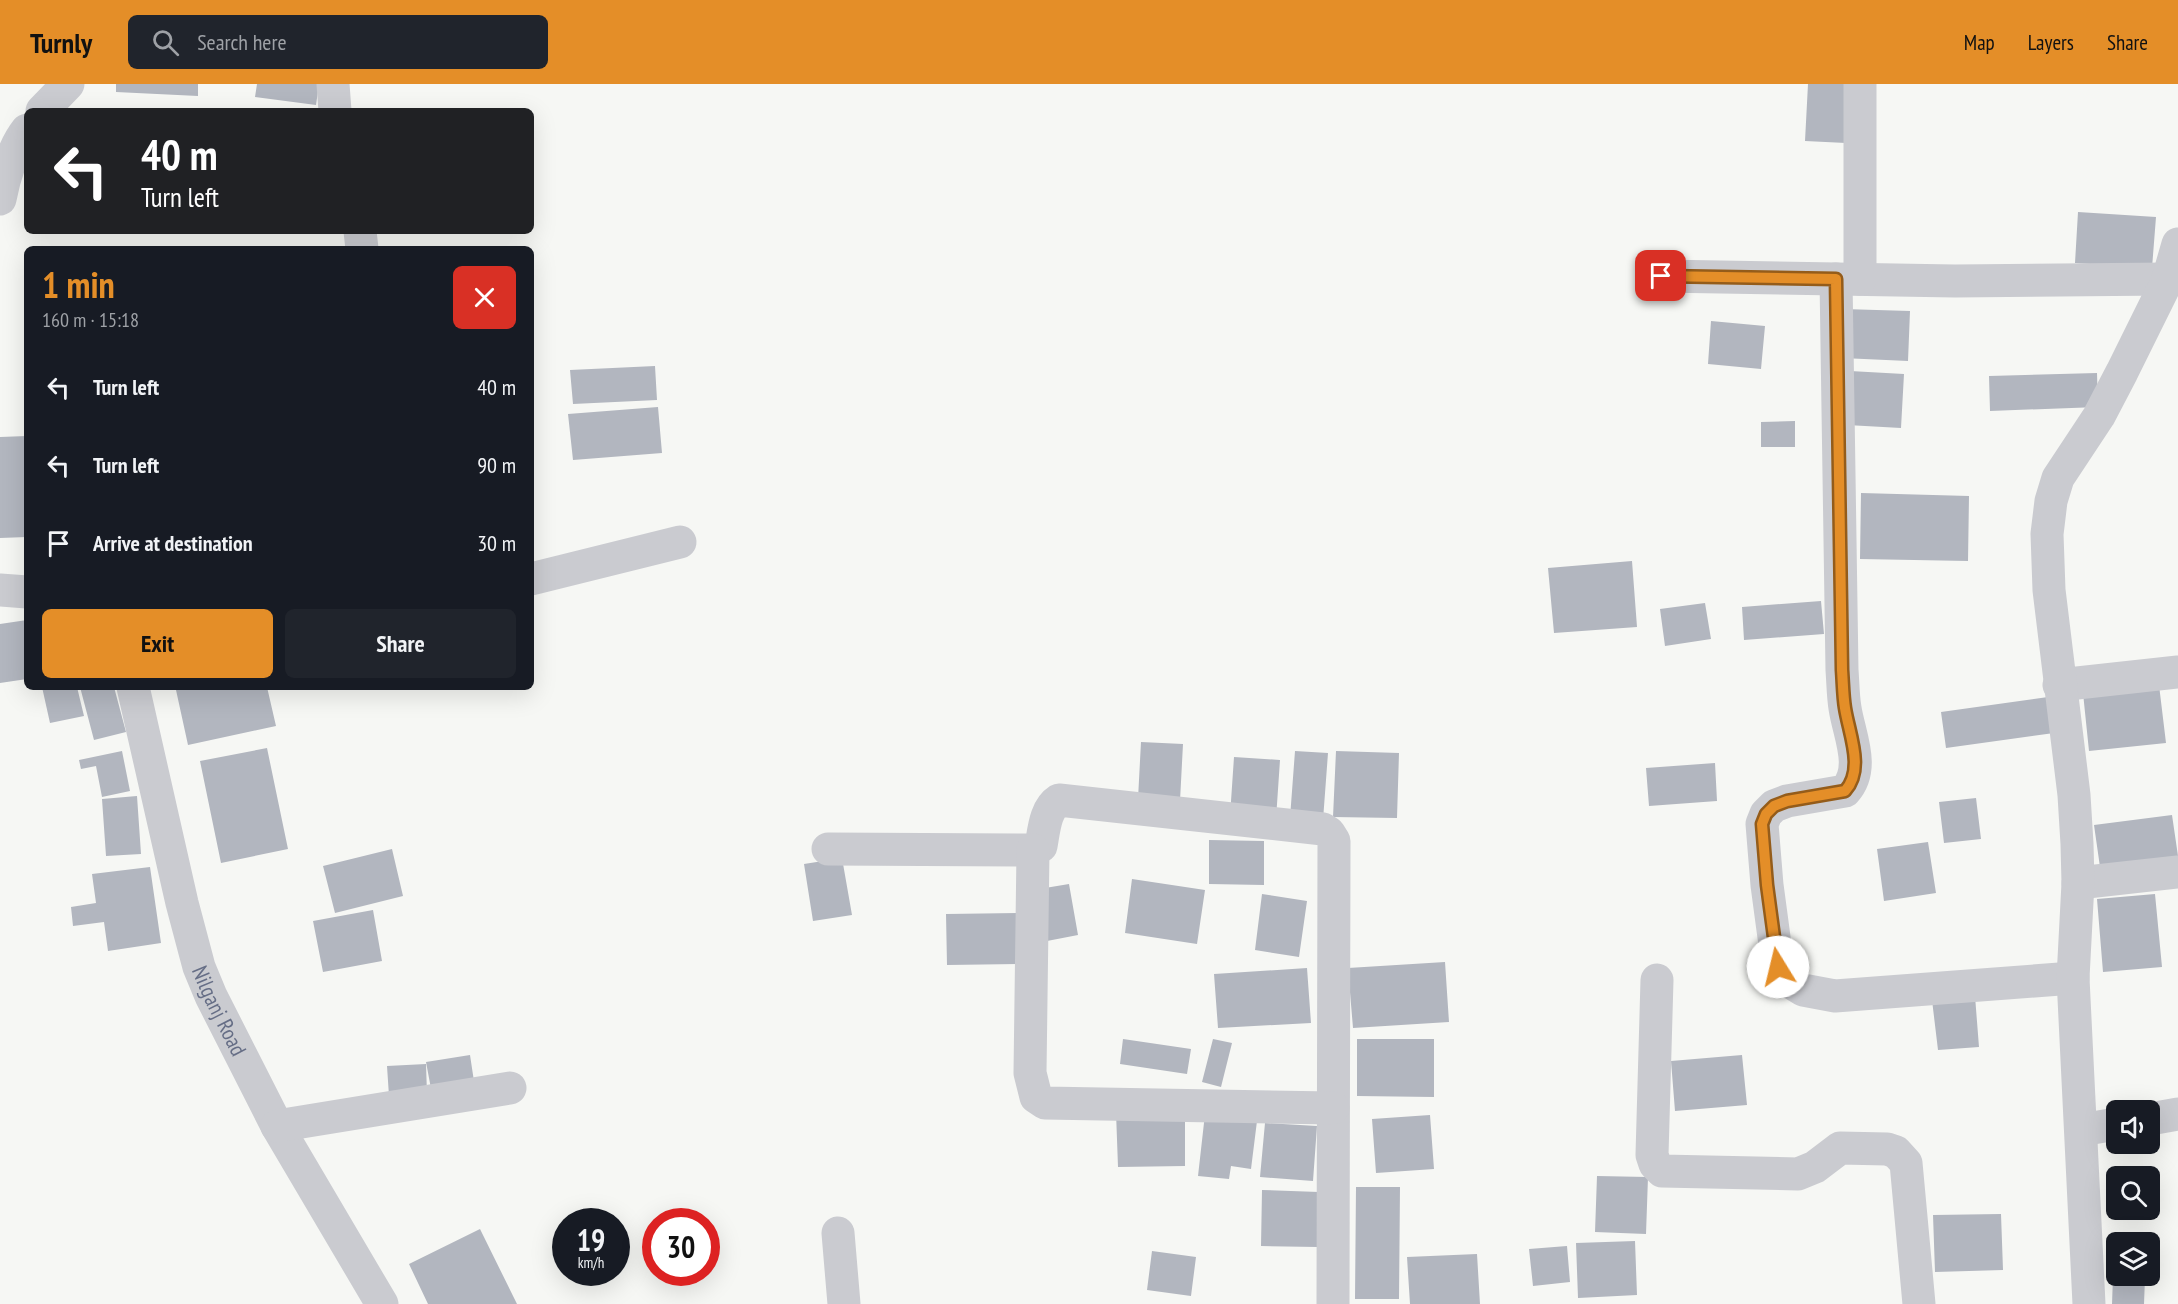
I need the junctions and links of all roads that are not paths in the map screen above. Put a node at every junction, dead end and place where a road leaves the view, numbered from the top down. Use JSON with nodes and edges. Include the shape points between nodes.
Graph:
{"nodes":[{"id":1,"x":68,"y":84,"type":"edge"},
{"id":2,"x":333,"y":84,"type":"edge"},
{"id":3,"x":1860,"y":84,"type":"edge"},
{"id":4,"x":45,"y":108,"type":"edge"},
{"id":5,"x":334,"y":108,"type":"edge"},
{"id":6,"x":24,"y":136,"type":"edge"},
{"id":7,"x":0,"y":199,"type":"edge"},
{"id":8,"x":2178,"y":244,"type":"edge"},
{"id":9,"x":1661,"y":276,"type":"dead end"},
{"id":10,"x":1848,"y":279,"type":"junction"},
{"id":11,"x":2168,"y":279,"type":"junction"},
{"id":12,"x":680,"y":542,"type":"dead end"},
{"id":13,"x":534,"y":578,"type":"edge"},
{"id":14,"x":0,"y":590,"type":"edge"},
{"id":15,"x":24,"y":592,"type":"edge"},
{"id":16,"x":2178,"y":672,"type":"edge"},
{"id":17,"x":2059,"y":685,"type":"junction"},
{"id":18,"x":134,"y":690,"type":"edge"},
{"id":19,"x":828,"y":849,"type":"dead end"},
{"id":20,"x":1033,"y":850,"type":"junction"},
{"id":21,"x":2178,"y":872,"type":"edge"},
{"id":22,"x":2078,"y":883,"type":"junction"},
{"id":23,"x":2073,"y":978,"type":"junction"},
{"id":24,"x":1657,"y":980,"type":"dead end"},
{"id":25,"x":510,"y":1088,"type":"dead end"},
{"id":26,"x":1333,"y":1108,"type":"junction"},
{"id":27,"x":2178,"y":1114,"type":"edge"},
{"id":28,"x":2160,"y":1117,"type":"edge"},
{"id":29,"x":277,"y":1125,"type":"junction"},
{"id":30,"x":2106,"y":1126,"type":"edge"},
{"id":31,"x":2081,"y":1130,"type":"junction"},
{"id":32,"x":838,"y":1233,"type":"dead end"},
{"id":33,"x":382,"y":1304,"type":"edge"},
{"id":34,"x":844,"y":1304,"type":"edge"},
{"id":35,"x":1333,"y":1304,"type":"edge"},
{"id":36,"x":1919,"y":1304,"type":"edge"},
{"id":37,"x":2089,"y":1304,"type":"edge"}],
"edges":[{"from":1,"to":4,"type":"street"},
{"from":2,"to":5,"type":"street"},
{"from":3,"to":10,"type":"street"},
{"from":6,"to":7,"type":"street"},
{"from":8,"to":11,"type":"street"},
{"from":9,"to":10,"type":"street"},
{"from":10,"to":11,"type":"street"},
{"from":10,"to":23,"type":"street","via":[[1842,670],[1856,767],[1852,784],[1845,791],[1774,806],[1762,824],[1778,967],[1785,979],[1803,990],[1835,996]]},
{"from":11,"to":17,"type":"street","via":[[2099,416],[2058,478],[2051,501],[2047,534],[2049,590]]},
{"from":12,"to":13,"type":"street"},
{"from":14,"to":15,"type":"street"},
{"from":16,"to":17,"type":"street"},
{"from":17,"to":22,"type":"street","via":[[2074,795]]},
{"from":18,"to":29,"type":"street","name":"Nilganj Road","via":[[199,967]]},
{"from":19,"to":20,"type":"street"},
{"from":20,"to":26,"type":"street","via":[[1029,1073],[1036,1097],[1045,1103]]},
{"from":20,"to":26,"type":"street","via":[[1041,846],[1048,812],[1059,800],[1323,829],[1329,833],[1334,841]]},
{"from":21,"to":22,"type":"street"},
{"from":22,"to":23,"type":"street"},
{"from":23,"to":31,"type":"street"},
{"from":24,"to":36,"type":"street","via":[[1652,1155],[1655,1164],[1662,1171],[1798,1174],[1840,1148],[1896,1152],[1906,1163]]},
{"from":25,"to":29,"type":"street"},
{"from":26,"to":35,"type":"street"},
{"from":27,"to":28,"type":"street"},
{"from":29,"to":33,"type":"street","name":"Nilganj Road"},
{"from":30,"to":31,"type":"street"},
{"from":31,"to":37,"type":"street"},
{"from":32,"to":34,"type":"street"}]}
